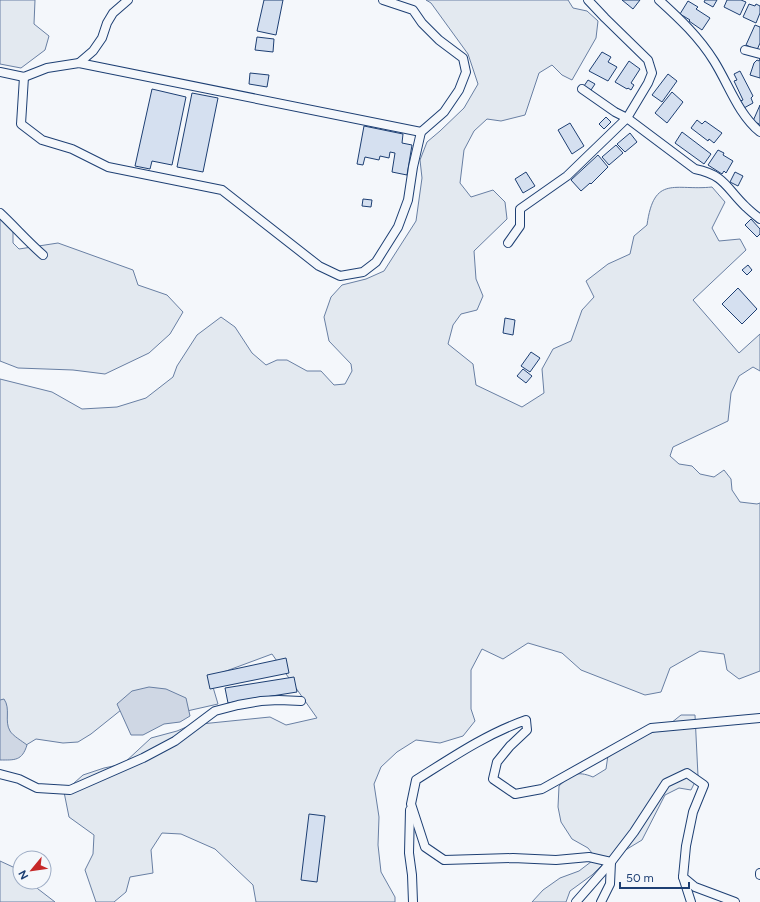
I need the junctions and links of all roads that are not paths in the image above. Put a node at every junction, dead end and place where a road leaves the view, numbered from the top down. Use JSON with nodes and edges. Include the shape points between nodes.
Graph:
{"nodes":[{"id":1,"x":128,"y":0,"type":"edge"},
{"id":2,"x":383,"y":0,"type":"edge"},
{"id":3,"x":588,"y":0,"type":"edge"},
{"id":4,"x":659,"y":0,"type":"edge"},
{"id":5,"x":745,"y":50,"type":"dead end"},
{"id":6,"x":760,"y":54,"type":"edge"},
{"id":7,"x":79,"y":63,"type":"junction"},
{"id":8,"x":0,"y":72,"type":"edge"},
{"id":9,"x":24,"y":77,"type":"junction"},
{"id":10,"x":582,"y":89,"type":"dead end"},
{"id":11,"x":627,"y":118,"type":"junction"},
{"id":12,"x":421,"y":132,"type":"junction"},
{"id":13,"x":760,"y":132,"type":"edge"},
{"id":14,"x":0,"y":213,"type":"edge"},
{"id":15,"x":760,"y":219,"type":"edge"},
{"id":16,"x":508,"y":242,"type":"dead end"},
{"id":17,"x":43,"y":255,"type":"dead end"},
{"id":18,"x":301,"y":701,"type":"dead end"},
{"id":19,"x":760,"y":718,"type":"edge"},
{"id":20,"x":0,"y":774,"type":"edge"},
{"id":21,"x":411,"y":804,"type":"junction"},
{"id":22,"x":612,"y":862,"type":"junction"},
{"id":23,"x":683,"y":877,"type":"junction"},
{"id":24,"x":413,"y":902,"type":"edge"},
{"id":25,"x":576,"y":902,"type":"edge"},
{"id":26,"x":601,"y":902,"type":"edge"},
{"id":27,"x":691,"y":902,"type":"edge"},
{"id":28,"x":735,"y":902,"type":"edge"}],
"edges":[{"from":1,"to":7,"type":"street","via":[[107,23],[102,38],[93,51]]},
{"from":2,"to":12,"type":"street","via":[[413,10],[439,40],[463,58],[466,72],[459,90],[444,112]]},
{"from":3,"to":11,"type":"street","via":[[648,60],[652,73]]},
{"from":4,"to":13,"type":"street","via":[[692,30],[714,60],[742,113]]},
{"from":5,"to":6,"type":"street"},
{"from":7,"to":9,"type":"street","via":[[47,68]]},
{"from":7,"to":12,"type":"street"},
{"from":8,"to":9,"type":"street"},
{"from":9,"to":12,"type":"street","via":[[21,124],[42,140],[72,149],[108,167],[222,190],[319,266],[340,276],[363,272],[376,262],[398,227],[408,200]]},
{"from":10,"to":11,"type":"street"},
{"from":11,"to":15,"type":"street","via":[[695,169],[723,181],[745,207]]},
{"from":11,"to":16,"type":"street","via":[[567,176],[520,209],[520,226]]},
{"from":14,"to":17,"type":"street"},
{"from":18,"to":20,"type":"street","via":[[261,702],[215,711],[175,741],[70,790],[37,788],[19,779]]},
{"from":19,"to":21,"type":"street","via":[[650,728],[542,789],[515,794],[493,779],[497,762],[527,730],[526,720],[504,728],[461,751],[416,780]]},
{"from":21,"to":22,"type":"street","via":[[425,847],[444,860],[556,860],[589,857]]},
{"from":21,"to":24,"type":"street","via":[[409,853]]},
{"from":22,"to":23,"type":"street","via":[[666,783],[688,773],[704,785],[693,812]]},
{"from":22,"to":25,"type":"street"},
{"from":22,"to":26,"type":"street","via":[[610,884]]},
{"from":23,"to":27,"type":"street"},
{"from":23,"to":28,"type":"street","via":[[695,887]]}]}
